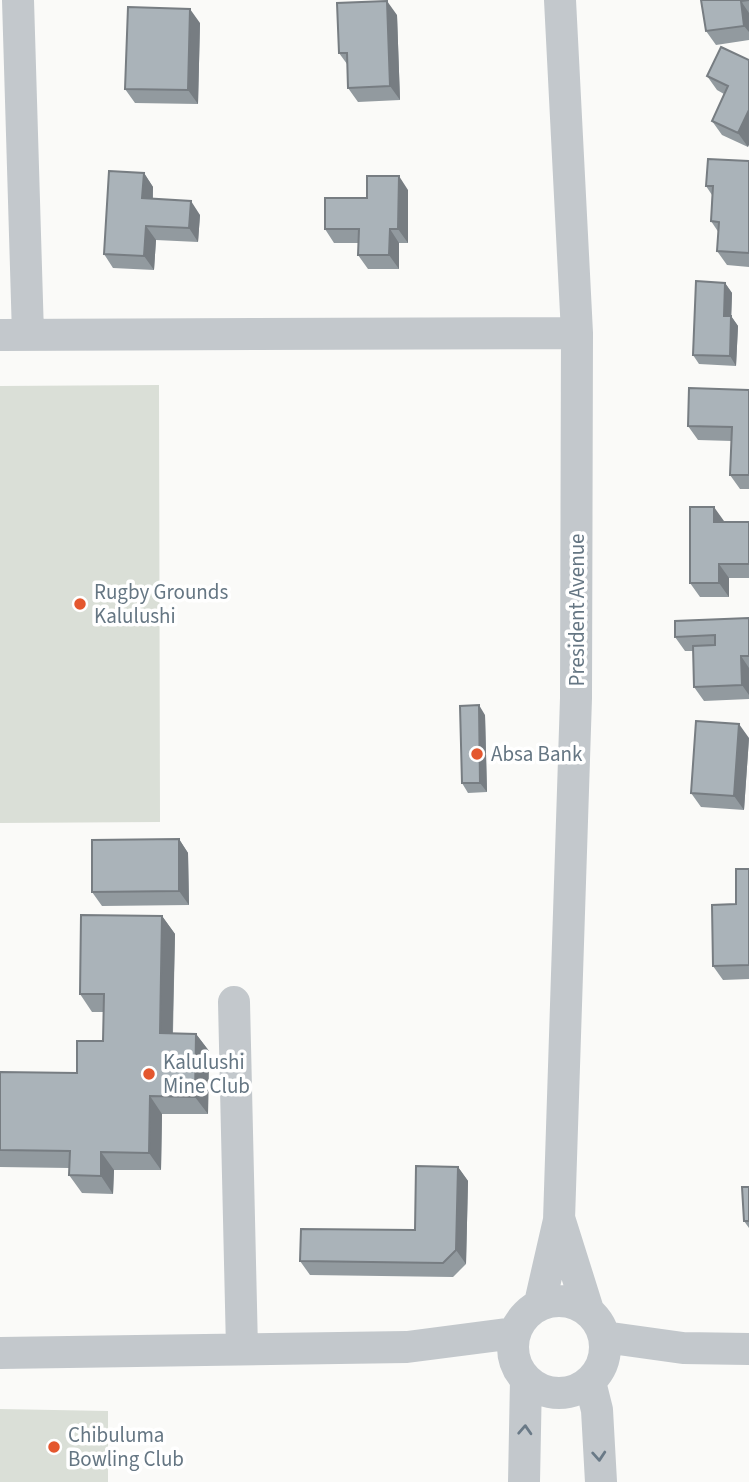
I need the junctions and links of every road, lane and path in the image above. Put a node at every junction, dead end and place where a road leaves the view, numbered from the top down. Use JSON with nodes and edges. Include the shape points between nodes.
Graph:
{"nodes":[{"id":1,"x":18,"y":0,"type":"edge"},
{"id":2,"x":560,"y":0,"type":"edge"},
{"id":3,"x":577,"y":333,"type":"junction"},
{"id":4,"x":14,"y":335,"type":"edge"},
{"id":5,"x":234,"y":1002,"type":"dead end"},
{"id":6,"x":559,"y":1220,"type":"junction"},
{"id":7,"x":540,"y":1303,"type":"junction"},
{"id":8,"x":587,"y":1310,"type":"junction"},
{"id":9,"x":243,"y":1349,"type":"junction"},
{"id":10,"x":749,"y":1349,"type":"edge"},
{"id":11,"x":0,"y":1353,"type":"edge"},
{"id":12,"x":518,"y":1357,"type":"junction"},
{"id":13,"x":599,"y":1361,"type":"junction"},
{"id":14,"x":524,"y":1482,"type":"edge"},
{"id":15,"x":601,"y":1482,"type":"edge"}],
"edges":[{"from":1,"to":4,"type":"street"},
{"from":2,"to":3,"type":"street","name":"President Avenue"},
{"from":3,"to":4,"type":"street"},
{"from":3,"to":6,"type":"street","name":"President Avenue","via":[[576,698]]},
{"from":5,"to":9,"type":"street"},
{"from":6,"to":7,"type":"street","name":"President Avenue"},
{"from":6,"to":8,"type":"street","name":"President Avenue"},
{"from":7,"to":8,"type":"street","via":[[579,1304]]},
{"from":7,"to":12,"type":"street","via":[[524,1317]]},
{"from":8,"to":13,"type":"street","via":[[601,1327]]},
{"from":9,"to":11,"type":"street"},
{"from":9,"to":12,"type":"street","via":[[407,1347]]},
{"from":10,"to":13,"type":"street","via":[[683,1348]]},
{"from":12,"to":13,"type":"street","via":[[541,1390],[557,1394],[575,1391]]},
{"from":14,"to":12,"type":"street","one_way":true},
{"from":13,"to":15,"type":"street","one_way":true}]}
